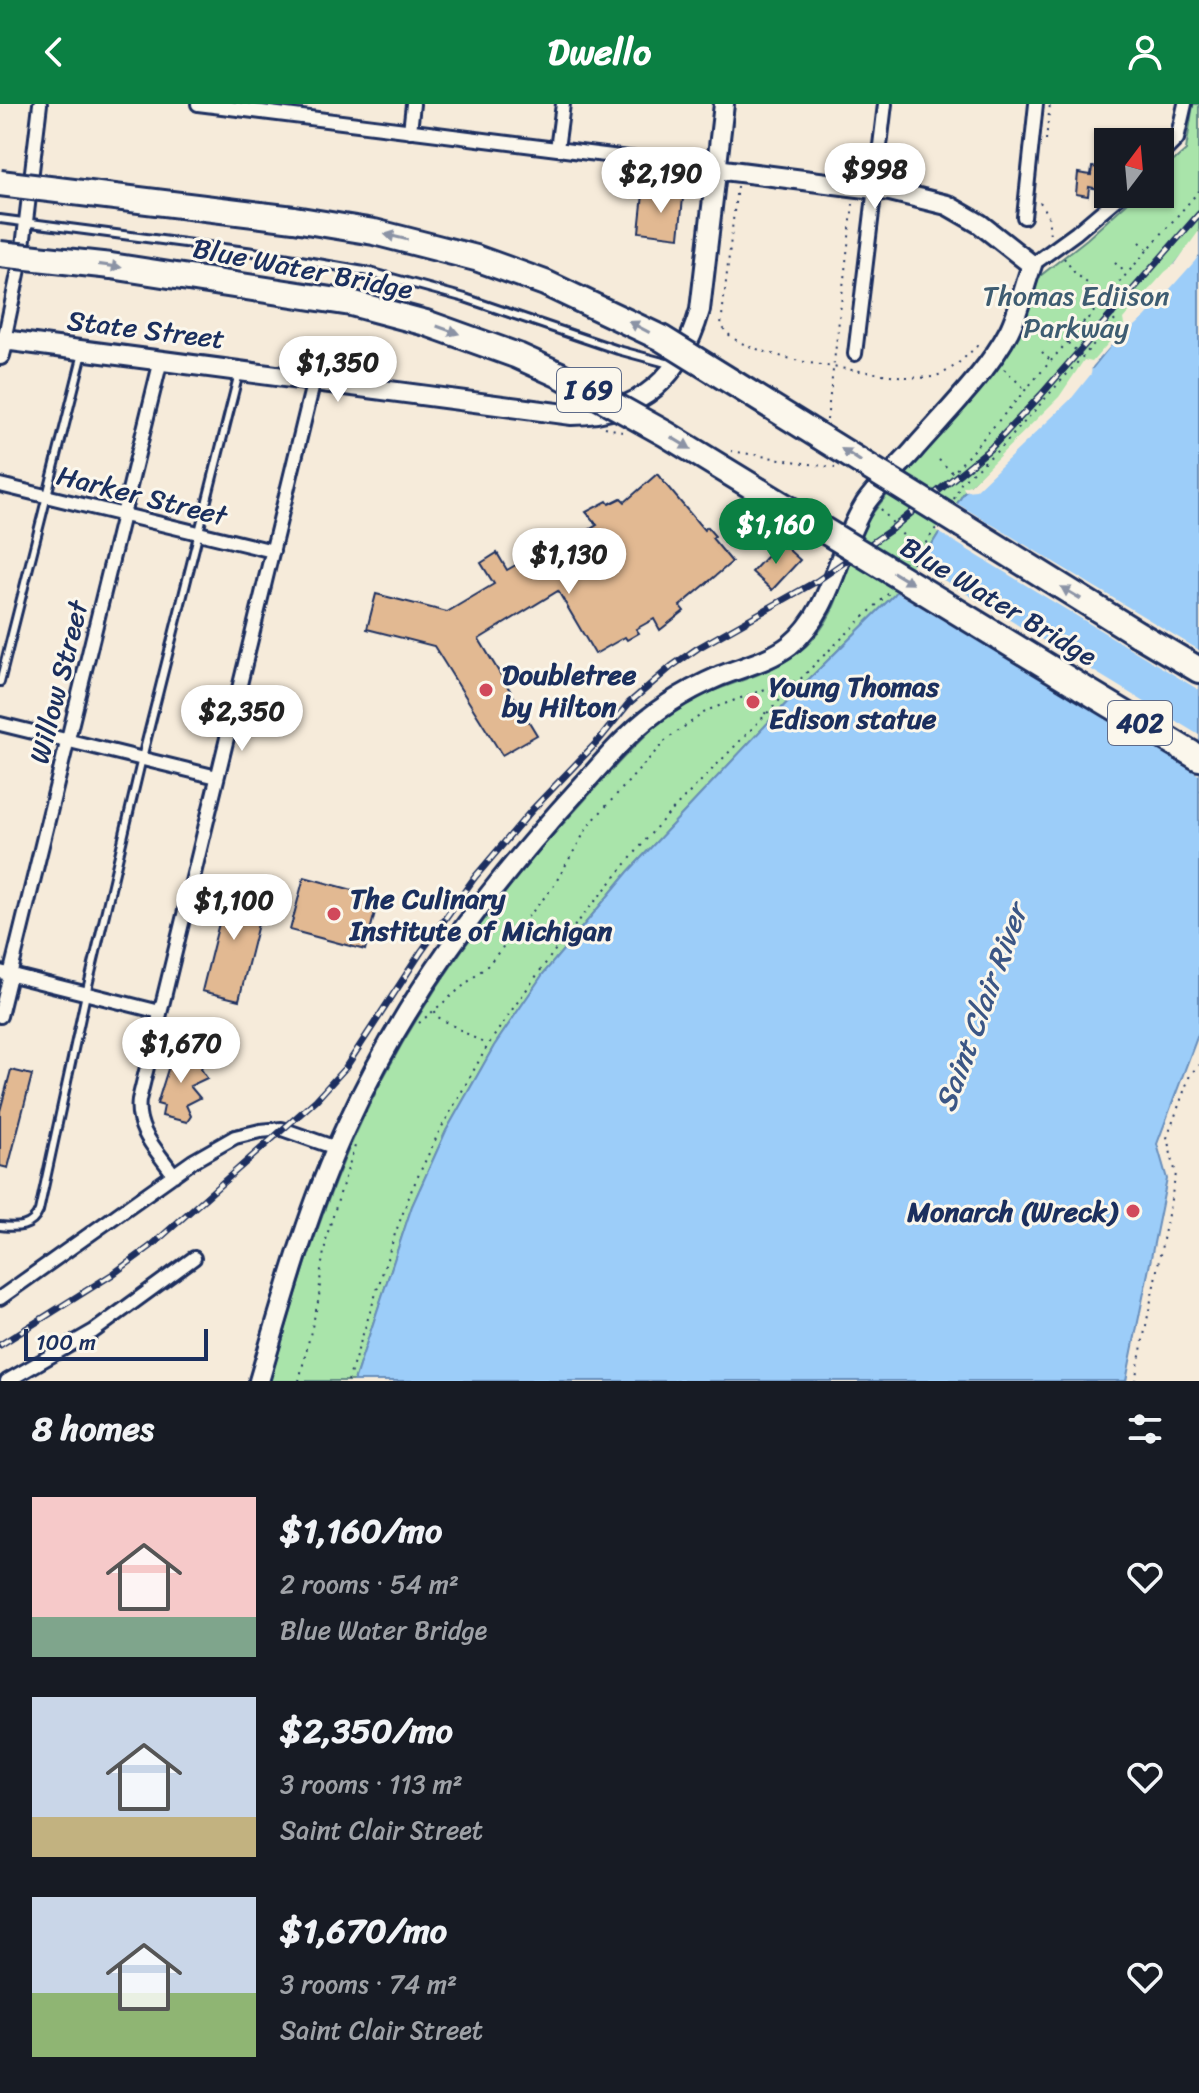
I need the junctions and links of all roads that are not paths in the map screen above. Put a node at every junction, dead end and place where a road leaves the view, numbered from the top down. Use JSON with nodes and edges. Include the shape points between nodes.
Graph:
{"nodes":[{"id":1,"x":40,"y":104,"type":"edge"},
{"id":2,"x":198,"y":104,"type":"edge"},
{"id":3,"x":413,"y":104,"type":"edge"},
{"id":4,"x":563,"y":104,"type":"edge"},
{"id":5,"x":724,"y":104,"type":"edge"},
{"id":6,"x":885,"y":104,"type":"edge"},
{"id":7,"x":1036,"y":104,"type":"edge"},
{"id":8,"x":1185,"y":104,"type":"edge"},
{"id":9,"x":263,"y":108,"type":"edge"},
{"id":10,"x":410,"y":131,"type":"junction"},
{"id":11,"x":1174,"y":142,"type":"edge"},
{"id":12,"x":557,"y":149,"type":"junction"},
{"id":13,"x":716,"y":169,"type":"junction"},
{"id":14,"x":0,"y":183,"type":"edge"},
{"id":15,"x":874,"y":190,"type":"junction"},
{"id":16,"x":1105,"y":208,"type":"edge"},
{"id":17,"x":1024,"y":217,"type":"dead end"},
{"id":18,"x":0,"y":219,"type":"edge"},
{"id":19,"x":26,"y":223,"type":"junction"},
{"id":20,"x":0,"y":254,"type":"edge"},
{"id":21,"x":1032,"y":265,"type":"junction"},
{"id":22,"x":2,"y":348,"type":"edge"},
{"id":23,"x":84,"y":350,"type":"junction"},
{"id":24,"x":855,"y":354,"type":"dead end"},
{"id":25,"x":161,"y":360,"type":"junction"},
{"id":26,"x":674,"y":365,"type":"junction"},
{"id":27,"x":239,"y":370,"type":"junction"},
{"id":28,"x":314,"y":380,"type":"junction"},
{"id":29,"x":0,"y":485,"type":"edge"},
{"id":30,"x":46,"y":496,"type":"junction"},
{"id":31,"x":124,"y":515,"type":"junction"},
{"id":32,"x":200,"y":534,"type":"junction"},
{"id":33,"x":273,"y":551,"type":"junction"},
{"id":34,"x":1199,"y":670,"type":"edge"},
{"id":35,"x":0,"y":682,"type":"edge"},
{"id":36,"x":1081,"y":687,"type":"joint"},
{"id":37,"x":0,"y":724,"type":"edge"},
{"id":38,"x":69,"y":740,"type":"junction"},
{"id":39,"x":142,"y":758,"type":"junction"},
{"id":40,"x":1199,"y":758,"type":"edge"},
{"id":41,"x":217,"y":777,"type":"junction"},
{"id":42,"x":5,"y":973,"type":"edge"},
{"id":43,"x":86,"y":994,"type":"junction"},
{"id":44,"x":160,"y":1012,"type":"junction"},
{"id":45,"x":0,"y":1016,"type":"edge"},
{"id":46,"x":336,"y":1148,"type":"junction"},
{"id":47,"x":174,"y":1175,"type":"junction"},
{"id":48,"x":0,"y":1226,"type":"edge"},
{"id":49,"x":194,"y":1258,"type":"dead end"},
{"id":50,"x":0,"y":1298,"type":"edge"},
{"id":51,"x":7,"y":1381,"type":"edge"},
{"id":52,"x":259,"y":1381,"type":"edge"}],
"edges":[{"from":1,"to":19,"type":"street"},
{"from":2,"to":9,"type":"street"},
{"from":3,"to":10,"type":"street"},
{"from":4,"to":12,"type":"street"},
{"from":5,"to":13,"type":"street","name":"State Street"},
{"from":6,"to":15,"type":"street"},
{"from":7,"to":17,"type":"street"},
{"from":8,"to":11,"type":"street"},
{"from":9,"to":10,"type":"street"},
{"from":10,"to":12,"type":"street"},
{"from":12,"to":13,"type":"street"},
{"from":13,"to":15,"type":"street"},
{"from":13,"to":26,"type":"street","name":"State Street","via":[[700,310],[688,345]]},
{"from":34,"to":14,"type":"highway","name":"Blue Water Bridge","number":"402","one_way":true,"bridge":true,"via":[[661,338],[545,283],[476,258],[374,232]]},
{"from":15,"to":21,"type":"street","via":[[947,205]]},
{"from":15,"to":24,"type":"street"},
{"from":16,"to":21,"type":"street"},
{"from":18,"to":19,"type":"lane"},
{"from":19,"to":22,"type":"street"},
{"from":19,"to":26,"type":"lane","via":[[370,272]]},
{"from":20,"to":36,"type":"highway","name":"Blue Water Bridge","number":"I 69","one_way":true,"bridge":true,"via":[[351,303],[518,356],[666,434]]},
{"from":21,"to":46,"type":"street","via":[[1015,318],[992,358],[870,497],[804,632],[766,661],[715,678],[659,708],[526,847],[424,983]]},
{"from":22,"to":23,"type":"street","name":"State Street"},
{"from":23,"to":25,"type":"street","name":"State Street"},
{"from":23,"to":30,"type":"lane"},
{"from":25,"to":27,"type":"street","name":"State Street"},
{"from":25,"to":31,"type":"street","name":"Willow Street"},
{"from":26,"to":28,"type":"street","name":"State Street","via":[[655,387],[627,406],[572,415]]},
{"from":27,"to":28,"type":"street","name":"State Street"},
{"from":27,"to":32,"type":"lane"},
{"from":28,"to":33,"type":"street"},
{"from":29,"to":30,"type":"street","name":"Harker Street"},
{"from":30,"to":31,"type":"street","name":"Harker Street"},
{"from":30,"to":35,"type":"lane"},
{"from":31,"to":32,"type":"street","name":"Harker Street"},
{"from":31,"to":38,"type":"street","name":"Willow Street"},
{"from":32,"to":33,"type":"street","name":"Harker Street"},
{"from":32,"to":39,"type":"lane"},
{"from":33,"to":41,"type":"street"},
{"from":36,"to":40,"type":"highway","name":"Blue Water Bridge","number":"402"},
{"from":37,"to":38,"type":"street"},
{"from":38,"to":39,"type":"street"},
{"from":38,"to":42,"type":"street","name":"Willow Street"},
{"from":39,"to":41,"type":"street"},
{"from":39,"to":43,"type":"lane"},
{"from":41,"to":44,"type":"street"},
{"from":42,"to":43,"type":"street"},
{"from":42,"to":45,"type":"street","name":"Willow Street"},
{"from":43,"to":44,"type":"street"},
{"from":43,"to":48,"type":"lane","via":[[36,1220],[19,1228]]},
{"from":44,"to":47,"type":"street","via":[[139,1120]]},
{"from":46,"to":47,"type":"street","via":[[282,1129],[260,1131],[225,1142]]},
{"from":46,"to":52,"type":"street","via":[[294,1262]]},
{"from":47,"to":50,"type":"street"},
{"from":49,"to":51,"type":"street","via":[[94,1331]]}]}
